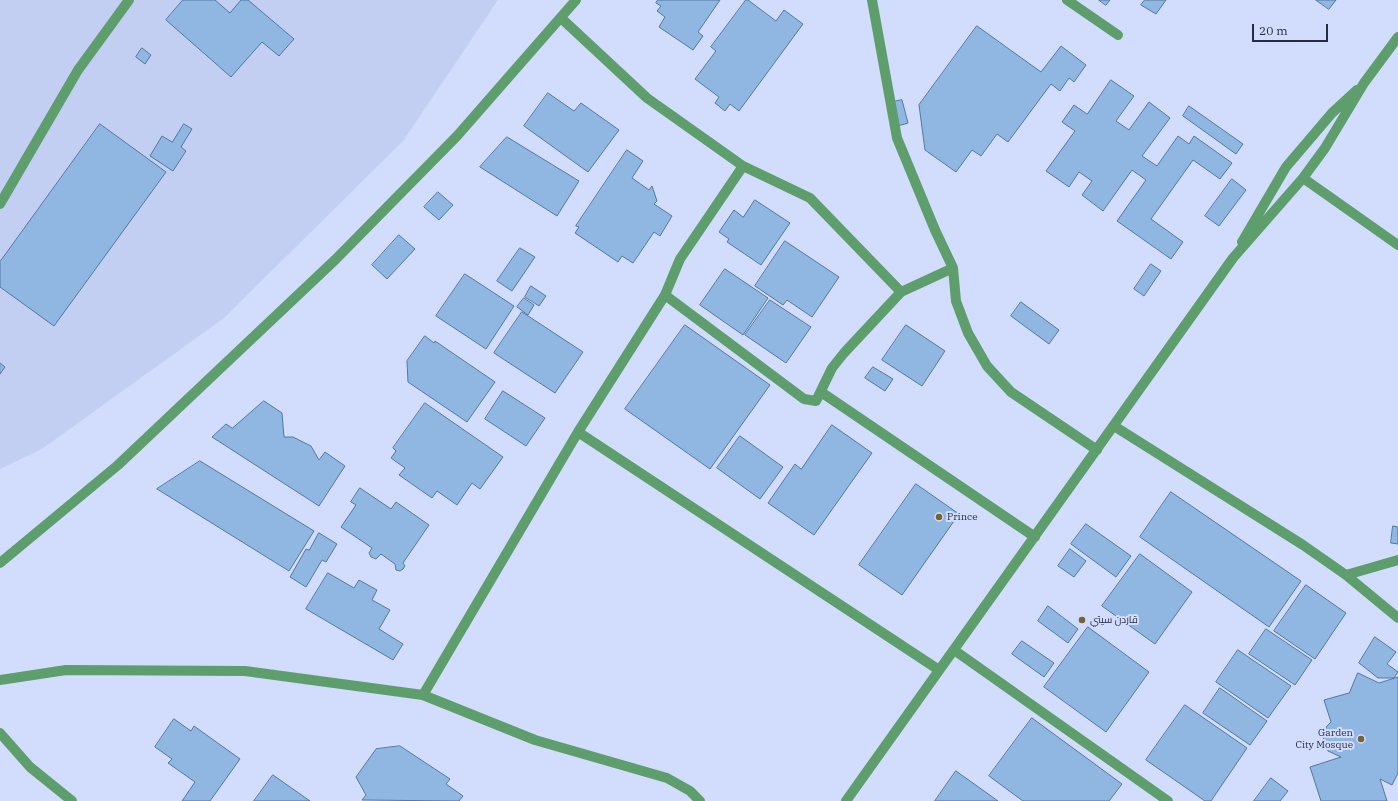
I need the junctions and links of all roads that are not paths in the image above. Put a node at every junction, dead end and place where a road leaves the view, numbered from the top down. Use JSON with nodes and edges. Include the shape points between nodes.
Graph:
{"nodes":[{"id":1,"x":129,"y":0,"type":"edge"},
{"id":2,"x":576,"y":0,"type":"edge"},
{"id":3,"x":872,"y":0,"type":"edge"},
{"id":4,"x":1067,"y":0,"type":"edge"},
{"id":5,"x":561,"y":18,"type":"junction"},
{"id":6,"x":1118,"y":35,"type":"dead end"},
{"id":7,"x":1398,"y":37,"type":"edge"},
{"id":8,"x":1364,"y":83,"type":"junction"},
{"id":9,"x":743,"y":166,"type":"junction"},
{"id":10,"x":1303,"y":178,"type":"junction"},
{"id":11,"x":0,"y":204,"type":"edge"},
{"id":12,"x":1398,"y":245,"type":"edge"},
{"id":13,"x":1233,"y":258,"type":"junction"},
{"id":14,"x":953,"y":268,"type":"junction"},
{"id":15,"x":901,"y":292,"type":"junction"},
{"id":16,"x":665,"y":295,"type":"junction"},
{"id":17,"x":821,"y":392,"type":"junction"},
{"id":18,"x":1114,"y":426,"type":"junction"},
{"id":19,"x":578,"y":432,"type":"junction"},
{"id":20,"x":1097,"y":450,"type":"junction"},
{"id":21,"x":1035,"y":537,"type":"junction"},
{"id":22,"x":1,"y":559,"type":"edge"},
{"id":23,"x":1398,"y":560,"type":"edge"},
{"id":24,"x":1346,"y":575,"type":"junction"},
{"id":25,"x":1398,"y":618,"type":"edge"},
{"id":26,"x":954,"y":650,"type":"junction"},
{"id":27,"x":939,"y":670,"type":"junction"},
{"id":28,"x":0,"y":680,"type":"edge"},
{"id":29,"x":423,"y":695,"type":"junction"},
{"id":30,"x":0,"y":733,"type":"edge"},
{"id":31,"x":72,"y":801,"type":"edge"},
{"id":32,"x":700,"y":801,"type":"edge"},
{"id":33,"x":846,"y":801,"type":"edge"},
{"id":34,"x":1168,"y":801,"type":"edge"}],
"edges":[{"from":1,"to":11,"type":"street","via":[[78,70]]},
{"from":2,"to":5,"type":"street"},
{"from":3,"to":14,"type":"street","via":[[897,138]]},
{"from":4,"to":6,"type":"street"},
{"from":5,"to":9,"type":"street","via":[[647,98]]},
{"from":5,"to":22,"type":"street","via":[[457,136],[336,259],[118,465]]},
{"from":7,"to":8,"type":"street"},
{"from":8,"to":10,"type":"street","via":[[1325,148]]},
{"from":8,"to":13,"type":"street","via":[[1332,113],[1286,167]]},
{"from":9,"to":15,"type":"street","via":[[810,198]]},
{"from":9,"to":16,"type":"street","via":[[680,259]]},
{"from":10,"to":12,"type":"street"},
{"from":10,"to":13,"type":"street"},
{"from":13,"to":18,"type":"street"},
{"from":14,"to":15,"type":"street"},
{"from":14,"to":20,"type":"street","via":[[956,301],[961,317],[987,366],[1000,382],[1022,401]]},
{"from":15,"to":17,"type":"street","via":[[844,353],[832,368]]},
{"from":16,"to":17,"type":"street","via":[[804,399],[816,400]]},
{"from":16,"to":19,"type":"street"},
{"from":17,"to":21,"type":"street"},
{"from":18,"to":20,"type":"street"},
{"from":18,"to":24,"type":"street","via":[[1303,545]]},
{"from":19,"to":27,"type":"street"},
{"from":19,"to":29,"type":"street"},
{"from":20,"to":21,"type":"street"},
{"from":21,"to":26,"type":"street"},
{"from":23,"to":24,"type":"street"},
{"from":24,"to":25,"type":"street"},
{"from":26,"to":27,"type":"street"},
{"from":26,"to":34,"type":"street"},
{"from":27,"to":33,"type":"street"},
{"from":28,"to":29,"type":"street","via":[[66,670],[245,671]]},
{"from":29,"to":32,"type":"street","via":[[535,740],[667,778],[690,790]]},
{"from":30,"to":31,"type":"street","via":[[30,767]]}]}
